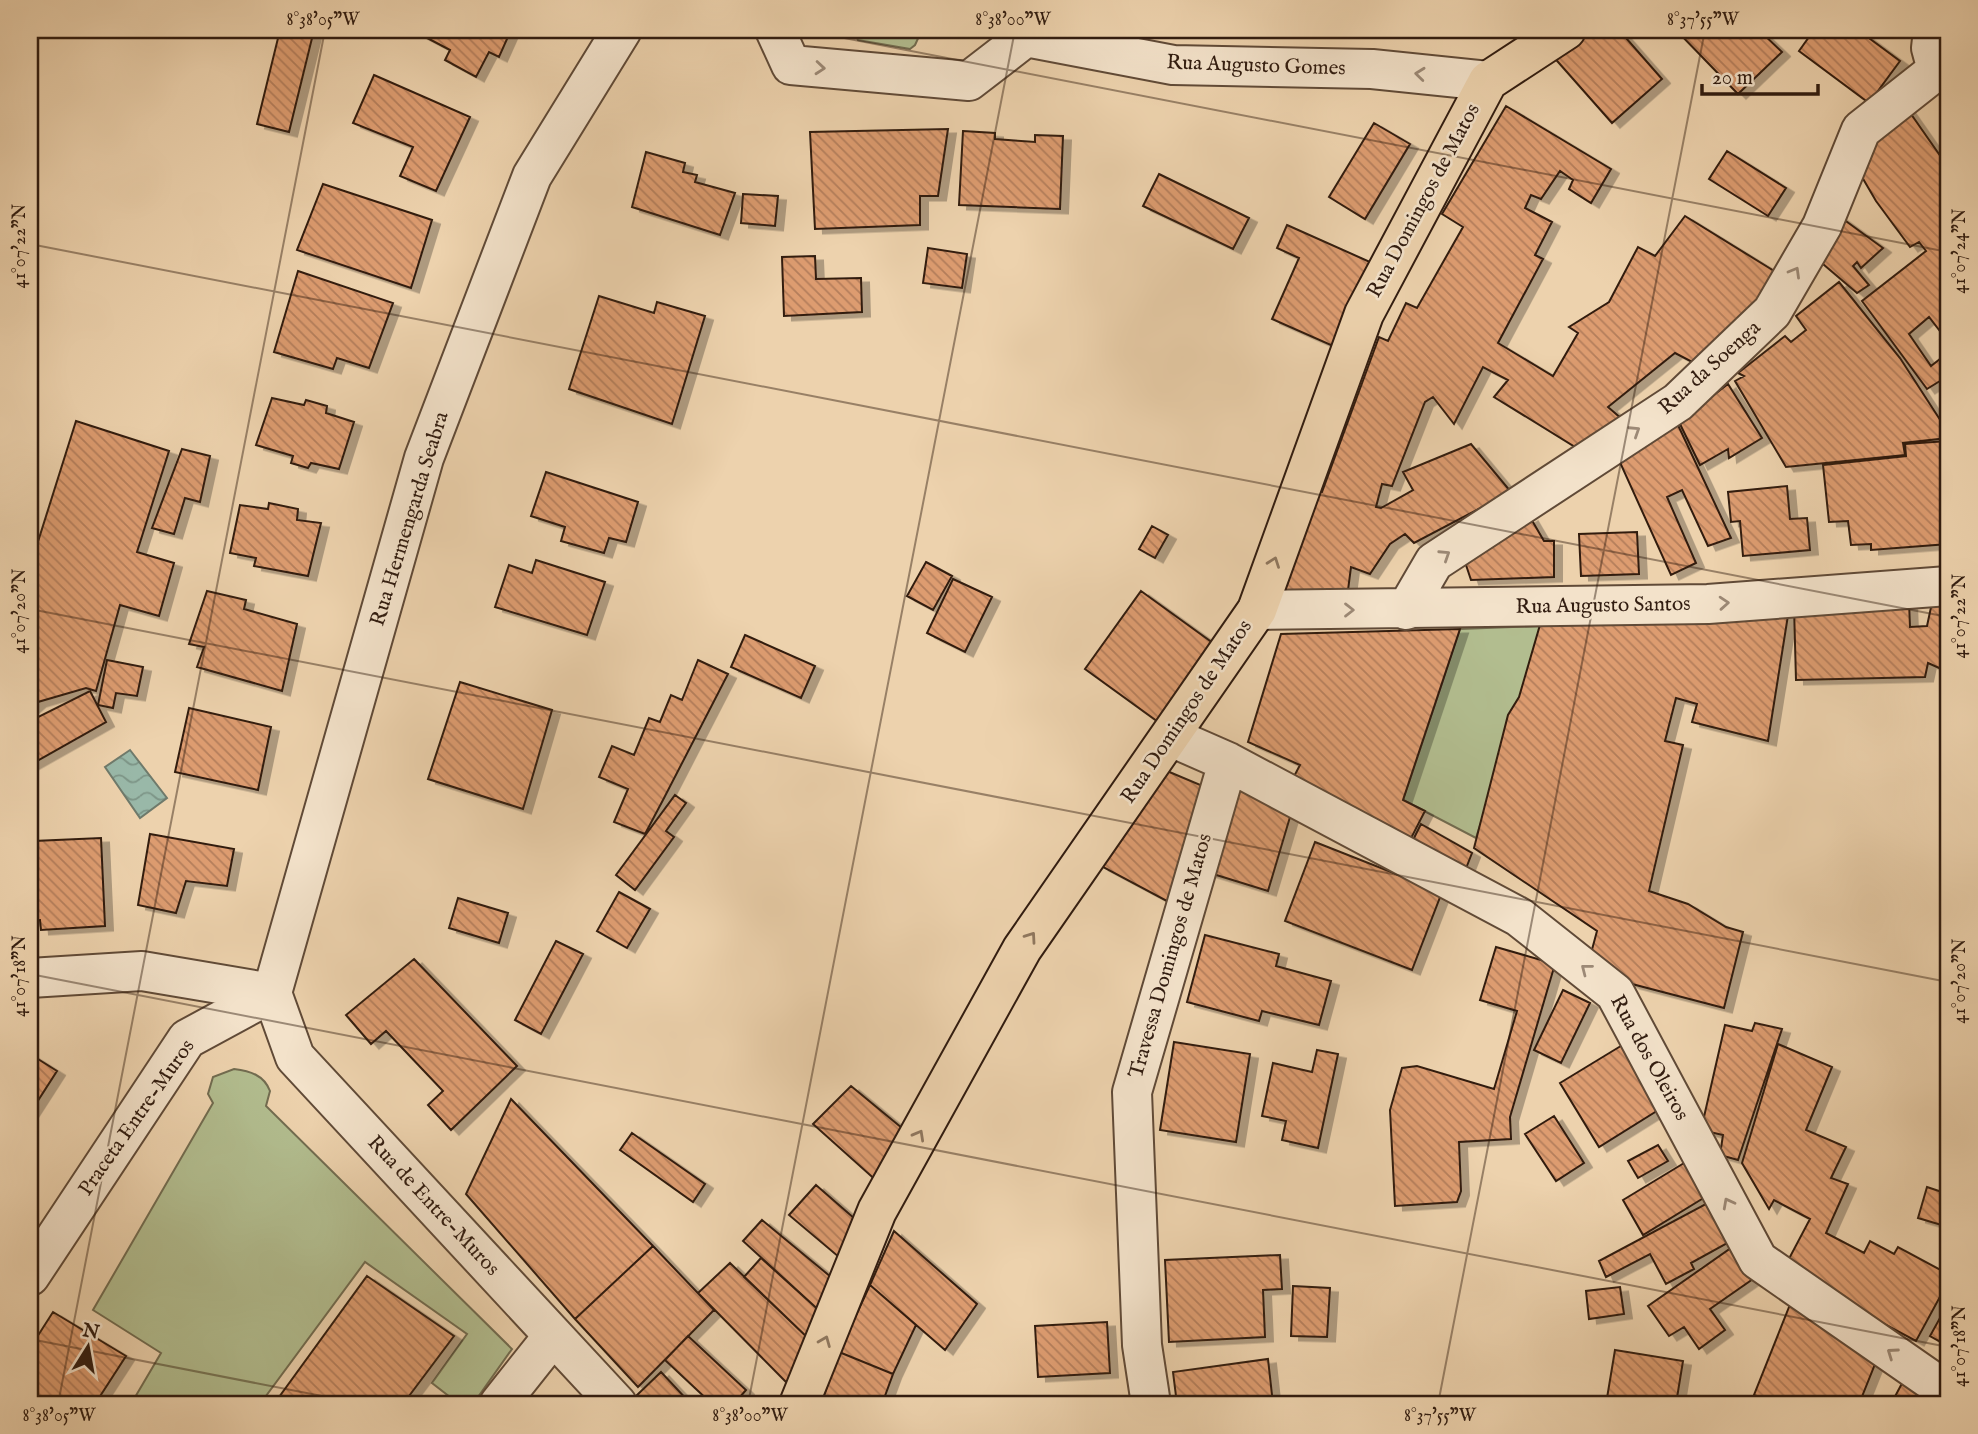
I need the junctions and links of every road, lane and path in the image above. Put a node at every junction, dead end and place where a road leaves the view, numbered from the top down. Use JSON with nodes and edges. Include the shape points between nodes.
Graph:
{"nodes":[{"id":1,"x":622,"y":30,"type":"edge"},
{"id":2,"x":775,"y":30,"type":"edge"},
{"id":3,"x":1566,"y":30,"type":"edge"},
{"id":4,"x":1933,"y":30,"type":"edge"},
{"id":5,"x":1018,"y":33,"type":"edge"},
{"id":6,"x":1943,"y":69,"type":"edge"},
{"id":7,"x":1488,"y":81,"type":"junction"},
{"id":8,"x":1948,"y":586,"type":"edge"},
{"id":9,"x":1257,"y":610,"type":"junction"},
{"id":10,"x":1406,"y":610,"type":"junction"},
{"id":11,"x":1171,"y":737,"type":"junction"},
{"id":12,"x":1228,"y":762,"type":"junction"},
{"id":13,"x":30,"y":978,"type":"edge"},
{"id":14,"x":272,"y":993,"type":"junction"},
{"id":15,"x":30,"y":1276,"type":"edge"},
{"id":16,"x":553,"y":1336,"type":"junction"},
{"id":17,"x":1948,"y":1392,"type":"edge"},
{"id":18,"x":499,"y":1404,"type":"edge"},
{"id":19,"x":617,"y":1404,"type":"edge"},
{"id":20,"x":799,"y":1404,"type":"edge"},
{"id":21,"x":1151,"y":1404,"type":"edge"}],
"edges":[{"from":1,"to":14,"type":"street","name":"Rua Hermengarda Seabra","via":[[532,176],[424,458]]},
{"from":2,"to":5,"type":"street","name":"Rua Augusto Gomes","one_way":true,"via":[[791,65],[969,80]]},
{"from":3,"to":7,"type":"main road","name":"Rua Domingos de Matos"},
{"from":4,"to":6,"type":"street","via":[[1931,48]]},
{"from":7,"to":5,"type":"street","name":"Rua Augusto Gomes","one_way":true,"via":[[1372,69],[1173,65]]},
{"from":10,"to":6,"type":"street","name":"Rua da Soenga","one_way":true,"via":[[1434,562],[1678,402],[1772,312],[1822,226],[1861,130]]},
{"from":9,"to":7,"type":"main road","name":"Rua Domingos de Matos","one_way":true,"via":[[1364,314]]},
{"from":10,"to":8,"type":"street","name":"Rua Augusto Santos","one_way":true,"via":[[1708,604]]},
{"from":9,"to":10,"type":"street","name":"Rua Augusto Santos","one_way":true},
{"from":9,"to":11,"type":"main road","name":"Rua Domingos de Matos"},
{"from":11,"to":12,"type":"street","name":"Rua dos Oleiros"},
{"from":20,"to":11,"type":"main road","name":"Rua Domingos de Matos","one_way":true,"via":[[877,1210],[1022,949]]},
{"from":17,"to":12,"type":"street","name":"Rua dos Oleiros","one_way":true,"via":[[1758,1260],[1615,993],[1519,917]]},
{"from":12,"to":21,"type":"street","name":"Travessa Domingos de Matos","via":[[1132,1092],[1142,1345]]},
{"from":13,"to":14,"type":"street","via":[[142,971]]},
{"from":14,"to":15,"type":"street","name":"Praceta Entre-Muros","via":[[187,1039]]},
{"from":14,"to":16,"type":"street","name":"Rua de Entre-Muros","via":[[295,1057]]},
{"from":16,"to":18,"type":"street"},
{"from":16,"to":19,"type":"street","name":"Rua de Entre-Muros"}]}
